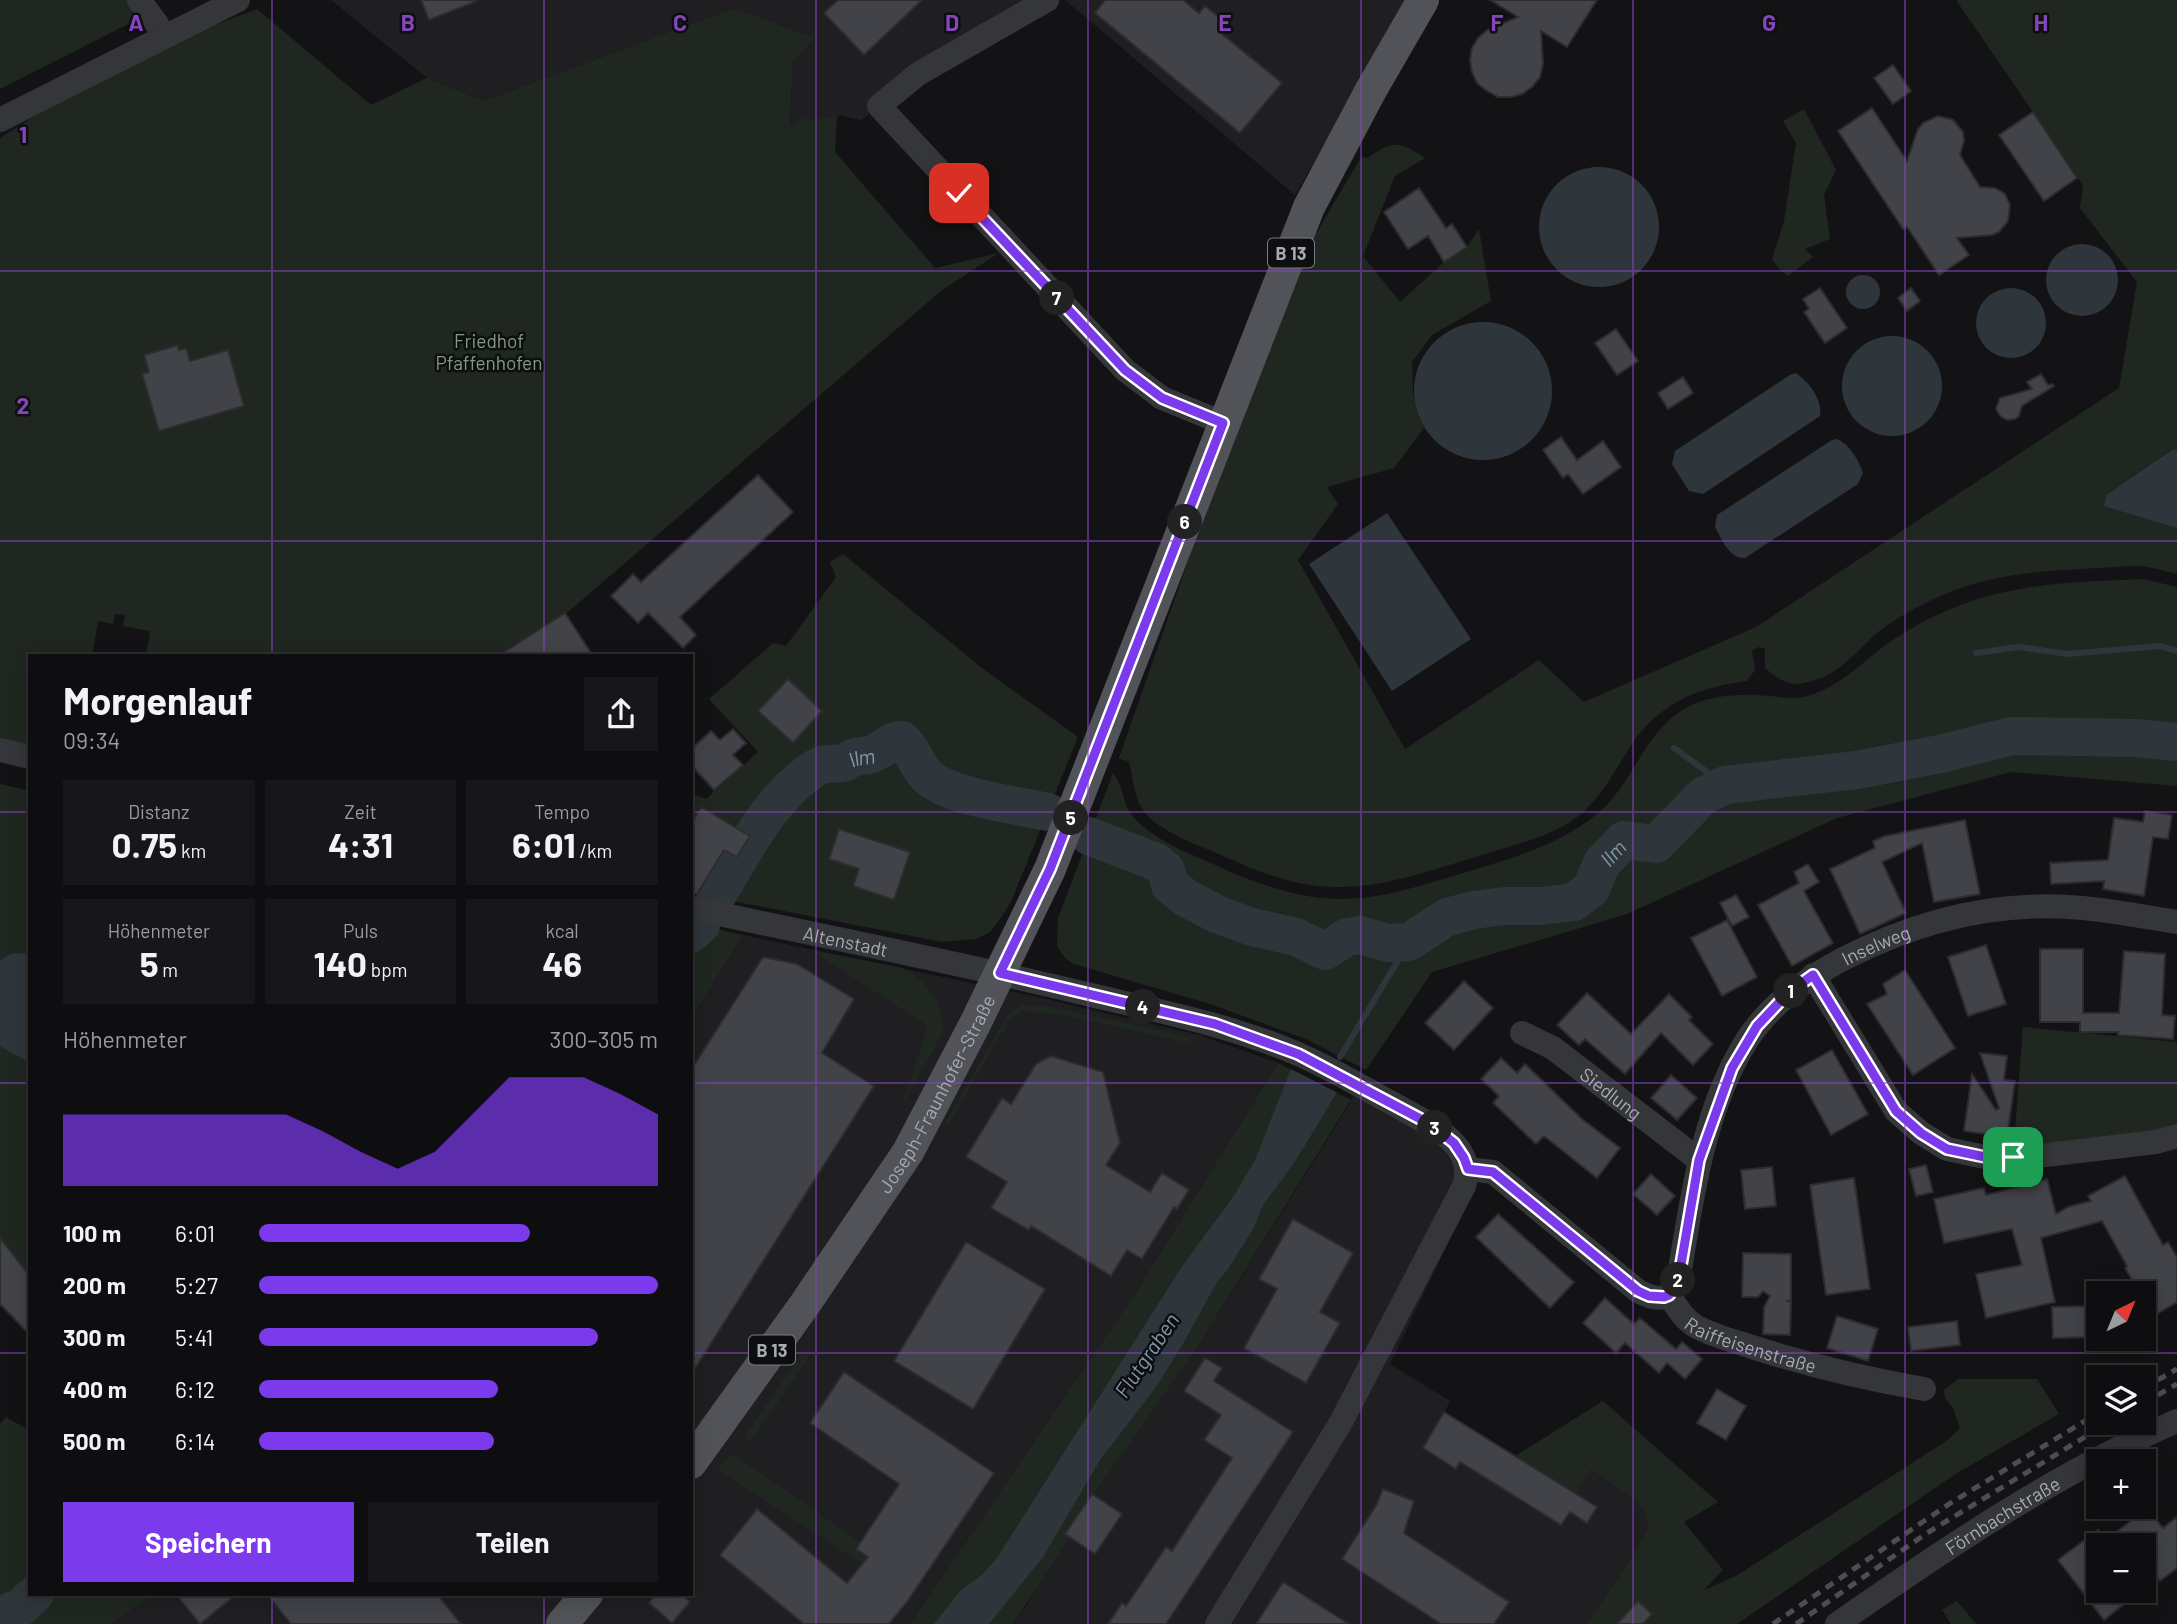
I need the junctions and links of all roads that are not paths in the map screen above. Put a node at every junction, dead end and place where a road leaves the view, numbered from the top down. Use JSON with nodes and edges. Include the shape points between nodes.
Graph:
{"nodes":[{"id":1,"x":139,"y":0,"type":"edge"},
{"id":2,"x":238,"y":0,"type":"edge"},
{"id":3,"x":1047,"y":0,"type":"edge"},
{"id":4,"x":1423,"y":0,"type":"edge"},
{"id":5,"x":163,"y":37,"type":"junction"},
{"id":6,"x":0,"y":120,"type":"edge"},
{"id":7,"x":1223,"y":423,"type":"junction"},
{"id":8,"x":0,"y":750,"type":"edge"},
{"id":9,"x":28,"y":757,"type":"edge"},
{"id":10,"x":693,"y":908,"type":"edge"},
{"id":11,"x":2177,"y":922,"type":"edge"},
{"id":12,"x":1000,"y":973,"type":"junction"},
{"id":13,"x":1813,"y":975,"type":"junction"},
{"id":14,"x":1522,"y":1033,"type":"dead end"},
{"id":15,"x":2177,"y":1136,"type":"edge"},
{"id":16,"x":1699,"y":1160,"type":"junction"},
{"id":17,"x":1468,"y":1169,"type":"junction"},
{"id":18,"x":1669,"y":1295,"type":"junction"},
{"id":19,"x":1924,"y":1389,"type":"dead end"},
{"id":20,"x":2177,"y":1421,"type":"edge"},
{"id":21,"x":693,"y":1460,"type":"edge"},
{"id":22,"x":585,"y":1596,"type":"edge"},
{"id":23,"x":562,"y":1624,"type":"edge"},
{"id":24,"x":1217,"y":1624,"type":"edge"},
{"id":25,"x":1837,"y":1624,"type":"edge"}],
"edges":[{"from":1,"to":5,"type":"street"},
{"from":2,"to":5,"type":"street"},
{"from":3,"to":7,"type":"street","via":[[918,74],[879,106],[1125,370],[1162,398]]},
{"from":4,"to":7,"type":"main road","name":"Joseph-Fraunhofer-Straße","number":"B 13","via":[[1309,207]]},
{"from":5,"to":6,"type":"street"},
{"from":7,"to":12,"type":"main road","name":"Joseph-Fraunhofer-Straße","number":"B 13","via":[[1050,869]]},
{"from":8,"to":9,"type":"street"},
{"from":10,"to":12,"type":"street","name":"Altenstadt"},
{"from":11,"to":13,"type":"street","name":"Inselweg","via":[[2081,908],[1992,909],[1917,926]]},
{"from":12,"to":17,"type":"street","via":[[1215,1024],[1298,1054],[1446,1136],[1460,1150]]},
{"from":12,"to":21,"type":"main road","name":"Joseph-Fraunhofer-Straße","number":"B 13","via":[[908,1152]]},
{"from":13,"to":15,"type":"street","via":[[1896,1111],[1947,1149],[1990,1158],[2030,1157]]},
{"from":13,"to":16,"type":"street","name":"Inselweg","via":[[1788,993],[1747,1039],[1724,1087]]},
{"from":14,"to":16,"type":"street","name":"Siedlung","via":[[1553,1048]]},
{"from":16,"to":18,"type":"street","name":"Inselweg","via":[[1678,1282]]},
{"from":17,"to":18,"type":"street","name":"Raiffeisenstraße","via":[[1493,1172],[1638,1291],[1660,1298]]},
{"from":17,"to":24,"type":"street","via":[[1464,1186],[1340,1424]]},
{"from":18,"to":19,"type":"street","name":"Raiffeisenstraße","via":[[1687,1320],[1717,1335],[1852,1374]]},
{"from":20,"to":25,"type":"street","name":"Förnbachstraße","via":[[2034,1495]]},
{"from":22,"to":23,"type":"main road"}]}
